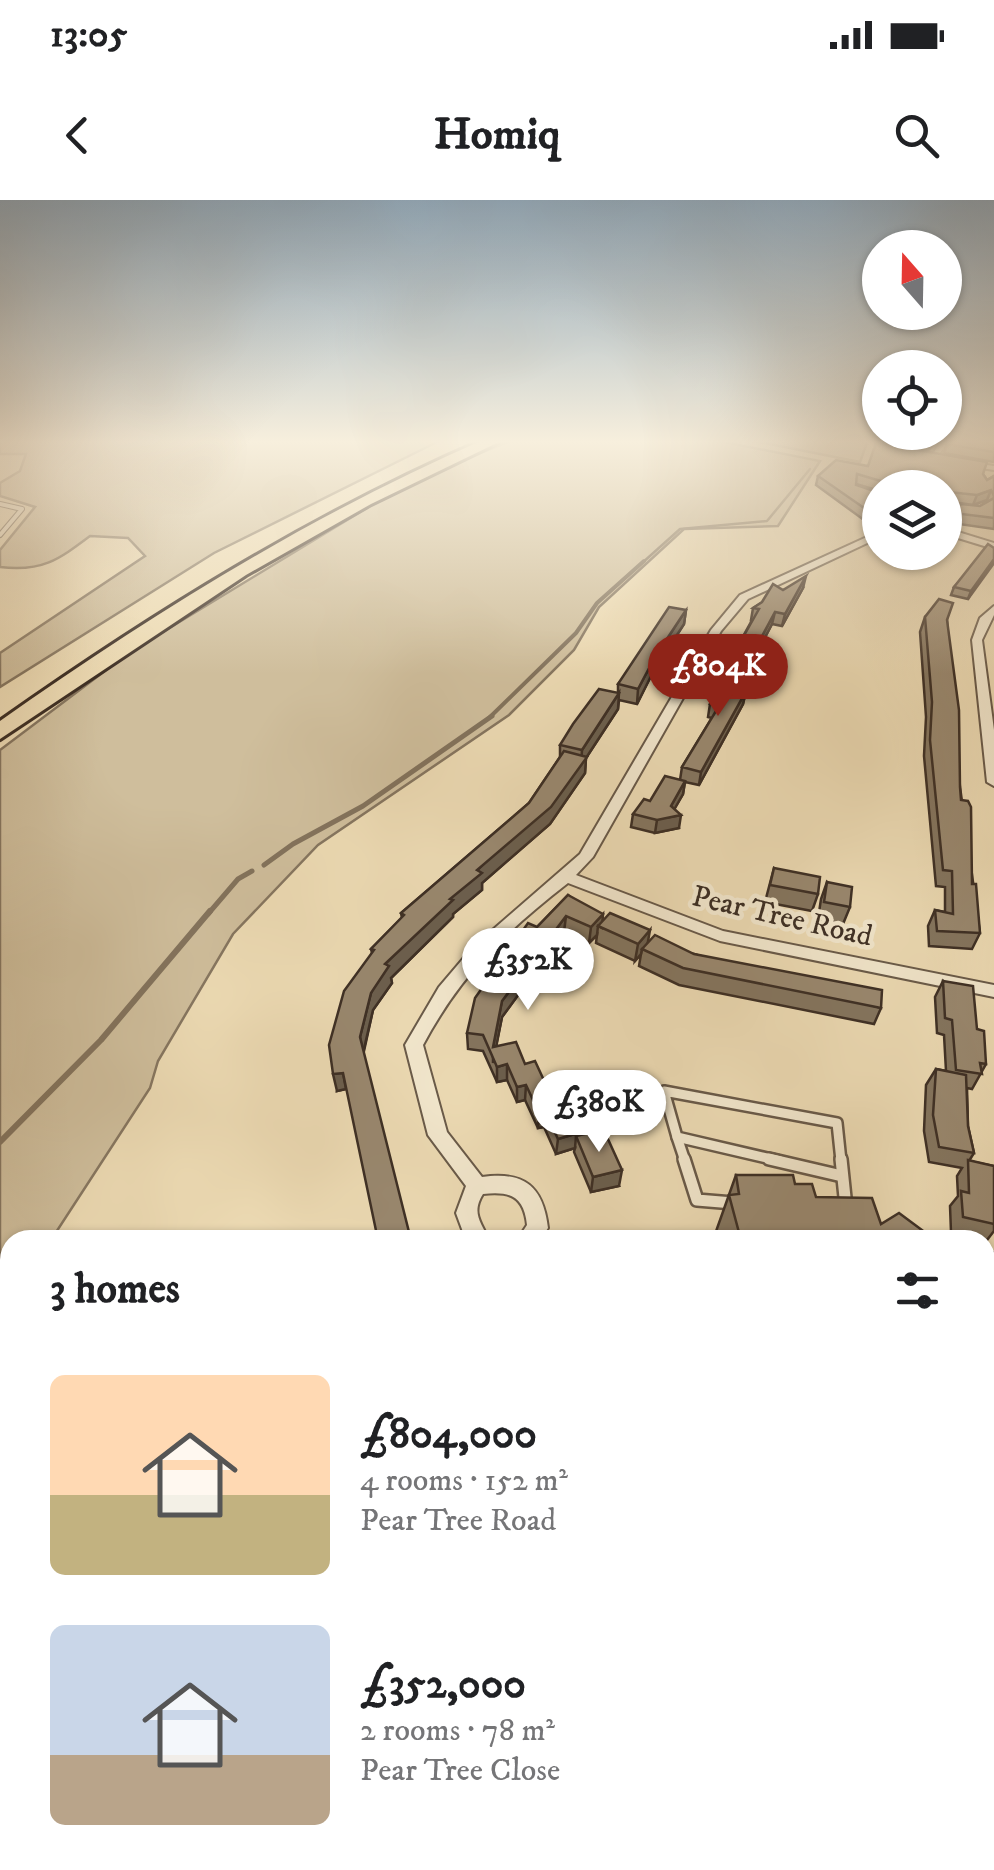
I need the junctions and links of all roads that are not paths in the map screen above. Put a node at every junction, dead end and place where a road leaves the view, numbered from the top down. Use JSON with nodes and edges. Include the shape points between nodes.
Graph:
{"nodes":[{"id":1,"x":311,"y":518,"type":"edge"},
{"id":2,"x":334,"y":518,"type":"edge"},
{"id":3,"x":962,"y":536,"type":"edge"},
{"id":4,"x":862,"y":542,"type":"edge"},
{"id":5,"x":994,"y":546,"type":"edge"},
{"id":6,"x":994,"y":609,"type":"edge"},
{"id":7,"x":0,"y":711,"type":"edge"},
{"id":8,"x":0,"y":732,"type":"edge"},
{"id":9,"x":993,"y":758,"type":"edge"},
{"id":10,"x":994,"y":782,"type":"edge"},
{"id":11,"x":566,"y":877,"type":"junction"},
{"id":12,"x":994,"y":992,"type":"edge"},
{"id":13,"x":677,"y":1137,"type":"junction"},
{"id":14,"x":842,"y":1176,"type":"junction"},
{"id":15,"x":477,"y":1186,"type":"junction"},
{"id":16,"x":753,"y":1205,"type":"edge"},
{"id":17,"x":828,"y":1210,"type":"edge"},
{"id":18,"x":846,"y":1212,"type":"junction"},
{"id":19,"x":859,"y":1226,"type":"edge"},
{"id":20,"x":470,"y":1230,"type":"edge"},
{"id":21,"x":536,"y":1230,"type":"edge"}],
"edges":[{"from":1,"to":7,"type":"highway","via":[[181,591]]},
{"from":2,"to":8,"type":"highway","via":[[92,665]]},
{"from":3,"to":5,"type":"street"},
{"from":4,"to":11,"type":"street","via":[[744,598],[716,630],[586,857]]},
{"from":6,"to":9,"type":"street","via":[[978,640]]},
{"from":9,"to":10,"type":"street"},
{"from":11,"to":12,"type":"street","name":"Pear Tree Road","via":[[720,936]]},
{"from":11,"to":15,"type":"street","via":[[471,955],[438,997],[414,1046],[438,1135]]},
{"from":13,"to":14,"type":"lane"},
{"from":13,"to":14,"type":"lane","via":[[664,1092],[836,1123]]},
{"from":13,"to":16,"type":"lane","via":[[697,1200]]},
{"from":14,"to":18,"type":"lane"},
{"from":15,"to":20,"type":"street","via":[[465,1215]]},
{"from":15,"to":21,"type":"street","via":[[496,1182],[524,1189],[537,1206]]},
{"from":17,"to":18,"type":"lane"},
{"from":18,"to":19,"type":"lane"}]}
